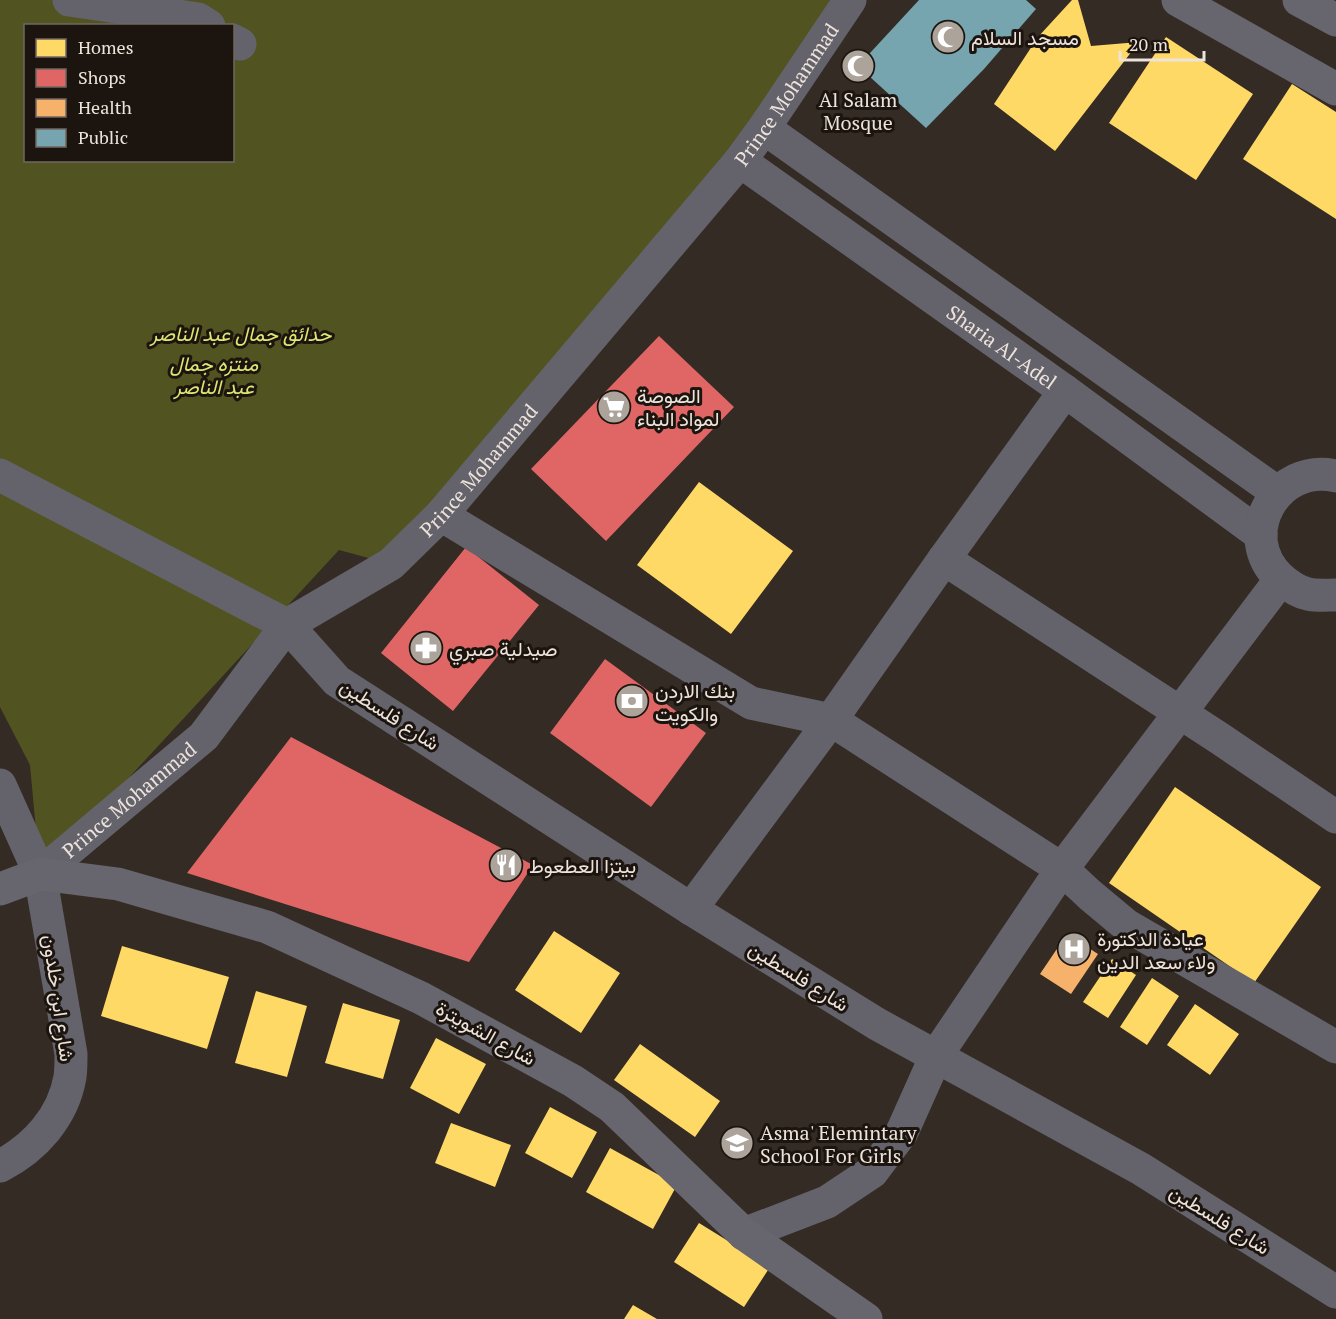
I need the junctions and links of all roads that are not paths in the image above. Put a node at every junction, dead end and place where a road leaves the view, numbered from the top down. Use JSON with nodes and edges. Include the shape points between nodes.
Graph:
{"nodes":[{"id":1,"x":69,"y":0,"type":"edge"},
{"id":2,"x":850,"y":0,"type":"edge"},
{"id":3,"x":1178,"y":0,"type":"edge"},
{"id":4,"x":1299,"y":0,"type":"edge"},
{"id":5,"x":1336,"y":20,"type":"edge"},
{"id":6,"x":206,"y":24,"type":"edge"},
{"id":7,"x":1336,"y":89,"type":"edge"},
{"id":8,"x":764,"y":128,"type":"junction"},
{"id":9,"x":740,"y":161,"type":"junction"},
{"id":10,"x":1065,"y":391,"type":"junction"},
{"id":11,"x":0,"y":475,"type":"edge"},
{"id":12,"x":1336,"y":476,"type":"edge"},
{"id":13,"x":1278,"y":493,"type":"junction"},
{"id":14,"x":441,"y":515,"type":"junction"},
{"id":15,"x":1261,"y":535,"type":"junction"},
{"id":16,"x":944,"y":559,"type":"junction"},
{"id":17,"x":1281,"y":579,"type":"junction"},
{"id":18,"x":1336,"y":595,"type":"edge"},
{"id":19,"x":287,"y":625,"type":"junction"},
{"id":20,"x":1180,"y":712,"type":"junction"},
{"id":21,"x":831,"y":720,"type":"junction"},
{"id":22,"x":0,"y":784,"type":"edge"},
{"id":23,"x":1336,"y":817,"type":"edge"},
{"id":24,"x":1062,"y":869,"type":"junction"},
{"id":25,"x":40,"y":874,"type":"junction"},
{"id":26,"x":0,"y":889,"type":"edge"},
{"id":27,"x":691,"y":909,"type":"junction"},
{"id":28,"x":1336,"y":1047,"type":"edge"},
{"id":29,"x":936,"y":1056,"type":"junction"},
{"id":30,"x":0,"y":1166,"type":"edge"},
{"id":31,"x":744,"y":1233,"type":"junction"},
{"id":32,"x":1336,"y":1292,"type":"edge"},
{"id":33,"x":866,"y":1319,"type":"edge"}],
"edges":[{"from":1,"to":6,"type":"street","via":[[198,19]]},
{"from":2,"to":8,"type":"street","name":"Prince Mohammad"},
{"from":3,"to":7,"type":"main road"},
{"from":4,"to":5,"type":"main road"},
{"from":8,"to":9,"type":"street","name":"Prince Mohammad"},
{"from":8,"to":13,"type":"street","name":"Sharia Al-Adel"},
{"from":9,"to":10,"type":"street","name":"Sharia Al-Adel"},
{"from":9,"to":14,"type":"street","name":"Prince Mohammad"},
{"from":10,"to":15,"type":"street","name":"Sharia Al-Adel"},
{"from":10,"to":16,"type":"street"},
{"from":11,"to":19,"type":"street"},
{"from":12,"to":13,"type":"street","via":[[1306,476]]},
{"from":13,"to":15,"type":"street","via":[[1264,515]]},
{"from":14,"to":19,"type":"street","name":"Prince Mohammad","via":[[391,564]]},
{"from":14,"to":21,"type":"street","via":[[751,703]]},
{"from":15,"to":17,"type":"street","via":[[1264,554]]},
{"from":16,"to":20,"type":"street"},
{"from":16,"to":21,"type":"street"},
{"from":17,"to":18,"type":"street","via":[[1306,594]]},
{"from":17,"to":20,"type":"street"},
{"from":19,"to":25,"type":"street","name":"Prince Mohammad","via":[[204,736]]},
{"from":19,"to":27,"type":"street","name":"شارع فلسطين","via":[[337,681]]},
{"from":20,"to":23,"type":"street"},
{"from":20,"to":24,"type":"street"},
{"from":21,"to":24,"type":"street"},
{"from":21,"to":27,"type":"street"},
{"from":22,"to":25,"type":"street","name":"شارع ابن خلدون"},
{"from":24,"to":28,"type":"street","via":[[1126,926]]},
{"from":24,"to":29,"type":"street"},
{"from":25,"to":26,"type":"main road"},
{"from":25,"to":30,"type":"street","name":"شارع ابن خلدون","via":[[71,1054],[70,1077],[65,1096],[45,1131],[31,1146]]},
{"from":25,"to":31,"type":"main road","name":"شارع الشويترة","via":[[118,884],[267,927],[421,998],[573,1081],[612,1107]]},
{"from":27,"to":29,"type":"street","name":"شارع فلسطين"},
{"from":29,"to":31,"type":"street","via":[[902,1132],[872,1172],[827,1202]]},
{"from":29,"to":32,"type":"street","name":"شارع فلسطين","via":[[1141,1169]]},
{"from":31,"to":33,"type":"main road","name":"شارع الشويترة"}]}
